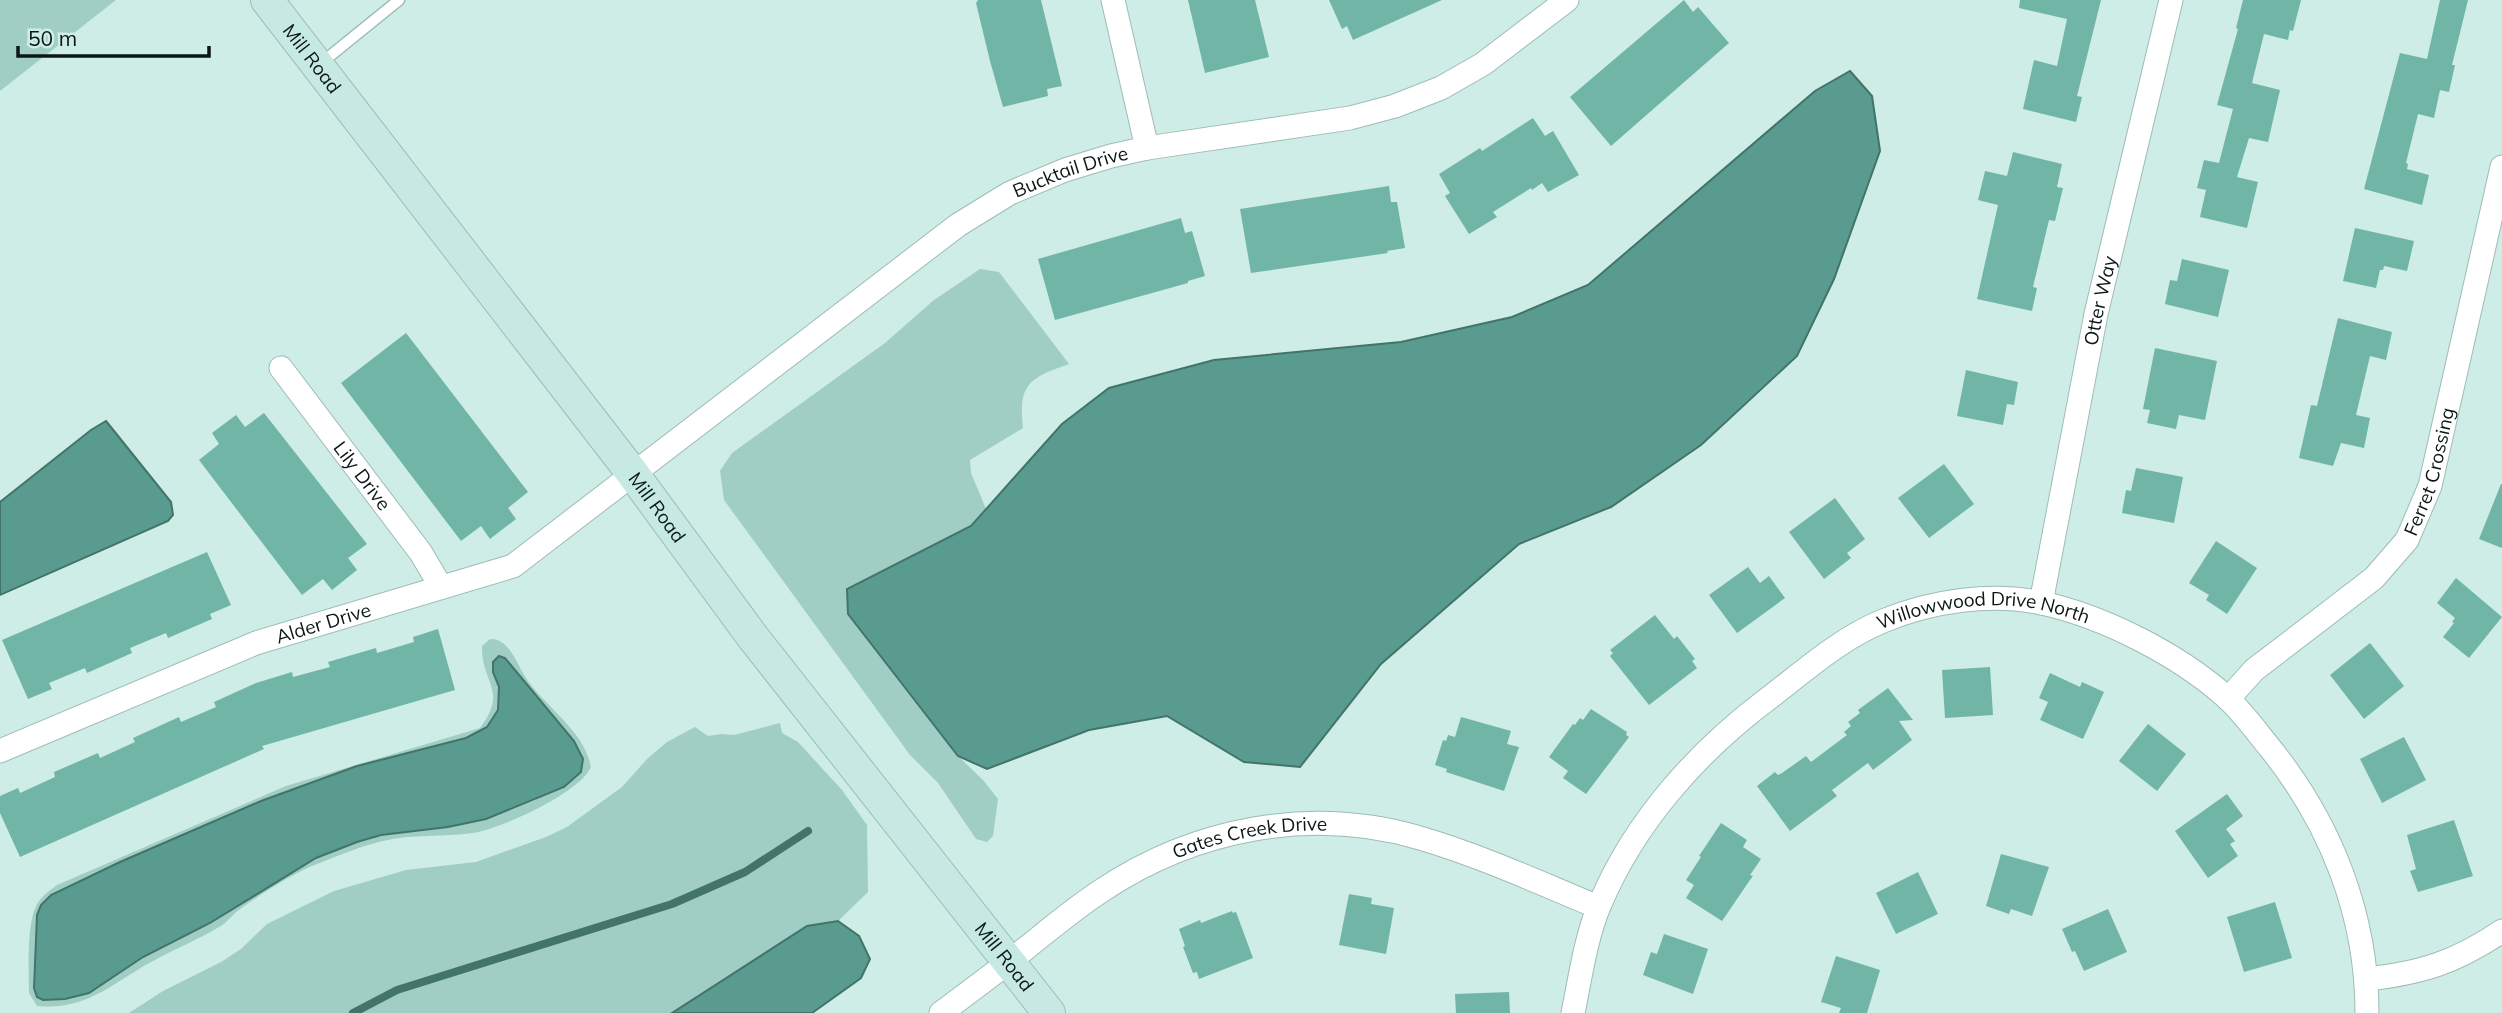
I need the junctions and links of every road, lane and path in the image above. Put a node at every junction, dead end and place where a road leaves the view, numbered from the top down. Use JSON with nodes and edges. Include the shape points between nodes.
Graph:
{"nodes":[{"id":1,"x":267,"y":0,"type":"edge"},
{"id":2,"x":399,"y":0,"type":"edge"},
{"id":3,"x":1113,"y":0,"type":"edge"},
{"id":4,"x":1567,"y":0,"type":"edge"},
{"id":5,"x":2171,"y":0,"type":"edge"},
{"id":6,"x":318,"y":66,"type":"junction"},
{"id":7,"x":1147,"y":148,"type":"junction"},
{"id":8,"x":2502,"y":167,"type":"edge"},
{"id":9,"x":2498,"y":205,"type":"edge"},
{"id":10,"x":281,"y":368,"type":"dead end"},
{"id":11,"x":633,"y":474,"type":"junction"},
{"id":12,"x":441,"y":587,"type":"junction"},
{"id":13,"x":2041,"y":603,"type":"junction"},
{"id":14,"x":2228,"y":699,"type":"junction"},
{"id":15,"x":0,"y":751,"type":"edge"},
{"id":16,"x":1598,"y":907,"type":"junction"},
{"id":17,"x":2502,"y":931,"type":"edge"},
{"id":18,"x":1009,"y":961,"type":"junction"},
{"id":19,"x":2367,"y":979,"type":"junction"},
{"id":20,"x":941,"y":1013,"type":"edge"},
{"id":21,"x":1049,"y":1013,"type":"edge"},
{"id":22,"x":1573,"y":1013,"type":"edge"},
{"id":23,"x":2367,"y":1013,"type":"edge"}],
"edges":[{"from":1,"to":6,"type":"street","name":"Mill Road"},
{"from":2,"to":6,"type":"lane"},
{"from":3,"to":7,"type":"street"},
{"from":4,"to":7,"type":"street","name":"Bucktail Drive","via":[[1483,64],[1441,88],[1395,106],[1350,118]]},
{"from":5,"to":13,"type":"street","name":"Otter Way","via":[[2096,314]]},
{"from":6,"to":11,"type":"street","name":"Mill Road"},
{"from":7,"to":11,"type":"street","name":"Bucktail Drive","via":[[1065,170],[1010,193],[958,225]]},
{"from":8,"to":9,"type":"street","name":"Ferret Crossing"},
{"from":9,"to":14,"type":"street","name":"Ferret Crossing","via":[[2430,486],[2407,540],[2374,578],[2255,670]]},
{"from":10,"to":12,"type":"street","name":"Lily Drive","via":[[421,553]]},
{"from":11,"to":12,"type":"street","name":"Alder Drive","via":[[513,566]]},
{"from":11,"to":18,"type":"street","name":"Mill Road","via":[[752,636]]},
{"from":12,"to":15,"type":"street","name":"Alder Drive","via":[[256,643]]},
{"from":13,"to":14,"type":"street","name":"Willowwood Drive North","via":[[2150,645]]},
{"from":13,"to":16,"type":"street","name":"Willowwood Drive North","via":[[1989,599],[1934,604],[1881,622],[1828,652],[1739,721],[1692,765],[1651,816]]},
{"from":14,"to":19,"type":"street","name":"Willowwood Drive North","via":[[2295,779],[2328,835],[2347,885]]},
{"from":16,"to":18,"type":"street","name":"Gates Creek Drive","via":[[1419,838],[1358,825],[1294,823],[1197,842],[1147,863],[1101,891]]},
{"from":16,"to":22,"type":"street","name":"Willowwood Drive North"},
{"from":17,"to":19,"type":"street","via":[[2444,964]]},
{"from":18,"to":20,"type":"street","name":"Gates Creek Drive"},
{"from":18,"to":21,"type":"street","name":"Mill Road"},
{"from":19,"to":23,"type":"street","name":"Willowwood Drive North"}]}
